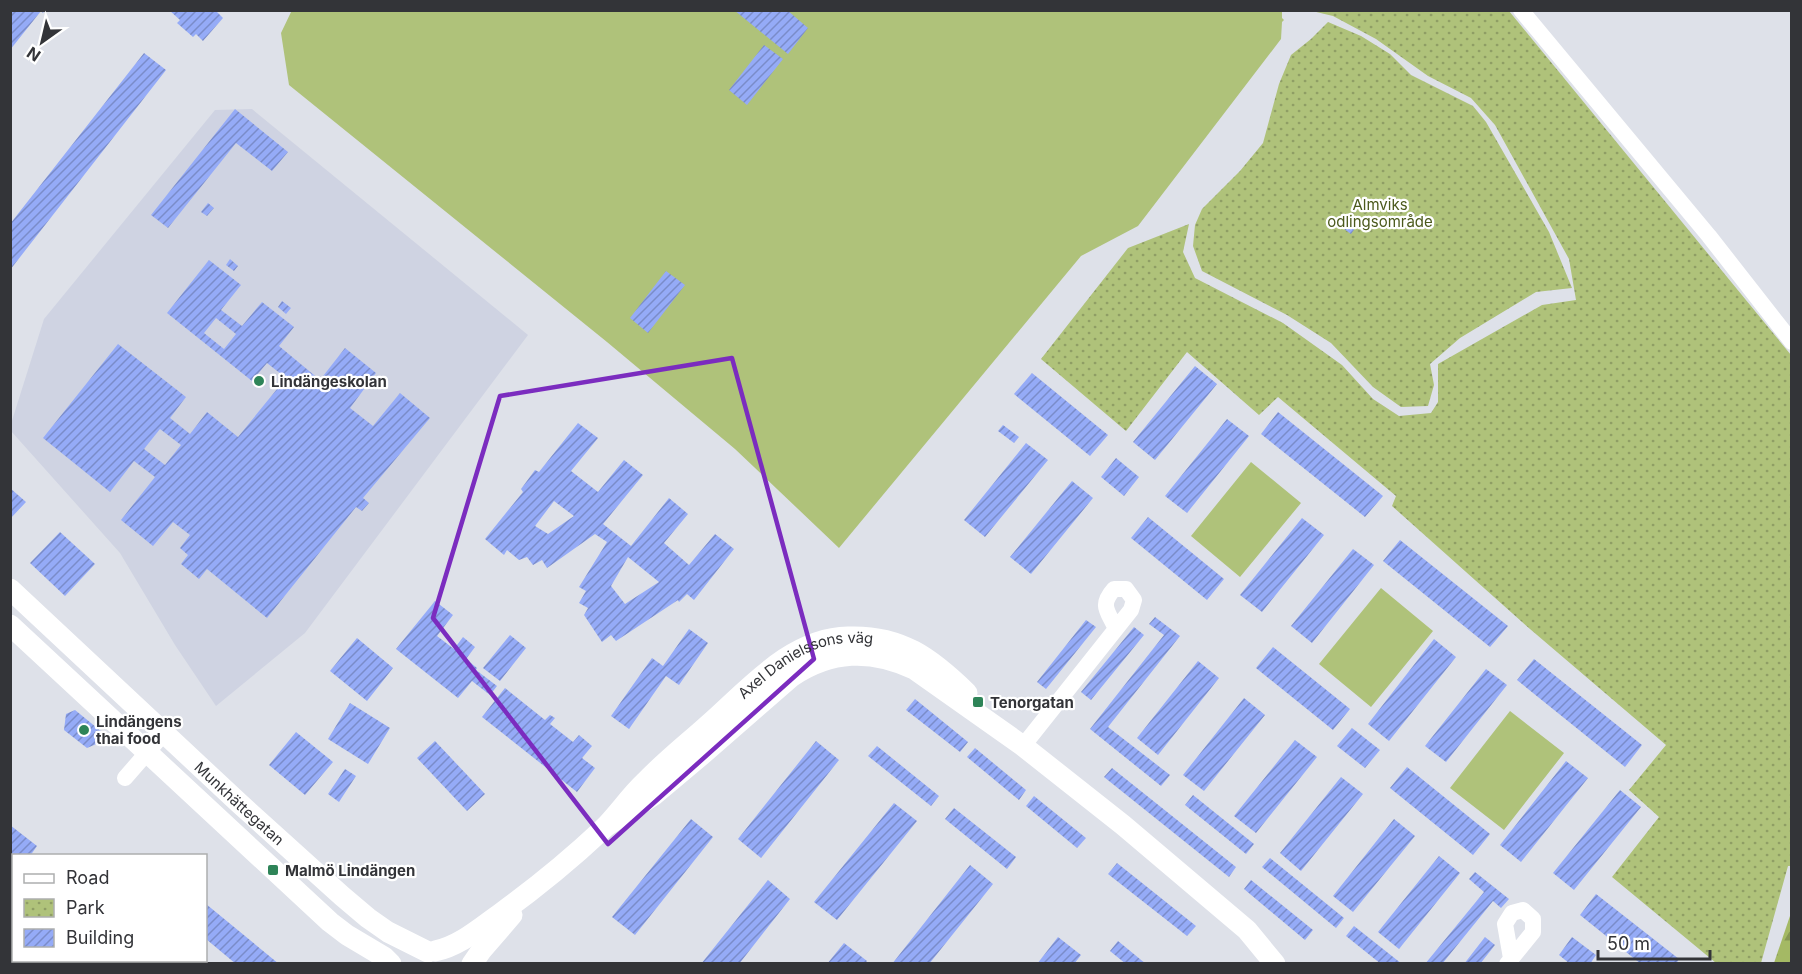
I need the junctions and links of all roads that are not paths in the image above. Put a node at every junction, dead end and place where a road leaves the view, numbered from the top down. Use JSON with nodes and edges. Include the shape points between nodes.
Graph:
{"nodes":[{"id":1,"x":1521,"y":10,"type":"edge"},
{"id":2,"x":1791,"y":342,"type":"edge"},
{"id":3,"x":10,"y":588,"type":"edge"},
{"id":4,"x":10,"y":625,"type":"edge"},
{"id":5,"x":1116,"y":630,"type":"dead end"},
{"id":6,"x":165,"y":732,"type":"junction"},
{"id":7,"x":1023,"y":746,"type":"junction"},
{"id":8,"x":147,"y":753,"type":"junction"},
{"id":9,"x":125,"y":778,"type":"dead end"},
{"id":10,"x":534,"y":890,"type":"junction"},
{"id":11,"x":425,"y":956,"type":"edge"},
{"id":12,"x":391,"y":963,"type":"edge"},
{"id":13,"x":459,"y":963,"type":"edge"},
{"id":14,"x":472,"y":963,"type":"edge"},
{"id":15,"x":1275,"y":963,"type":"edge"}],
"edges":[{"from":1,"to":2,"type":"street","via":[[1709,236]]},
{"from":3,"to":6,"type":"street","name":"Munkhättegatan"},
{"from":4,"to":8,"type":"street","name":"Munkhättegatan"},
{"from":5,"to":7,"type":"street"},
{"from":6,"to":8,"type":"street"},
{"from":6,"to":11,"type":"street","name":"Munkhättegatan","via":[[368,918]]},
{"from":7,"to":10,"type":"street","name":"Axel Danielssons väg","via":[[914,669],[895,660],[841,656],[806,667],[791,677],[654,795],[604,827]]},
{"from":7,"to":15,"type":"street","name":"Axel Danielssons väg","via":[[1193,884],[1246,930]]},
{"from":8,"to":9,"type":"street"},
{"from":8,"to":12,"type":"street","name":"Munkhättegatan","via":[[330,922]]},
{"from":10,"to":11,"type":"street","name":"Axel Danielssons väg","via":[[467,937]]},
{"from":10,"to":14,"type":"street","name":"Axel Danielssons väg"},
{"from":11,"to":13,"type":"street","name":"Munkhättegatan","via":[[447,953]]}]}
